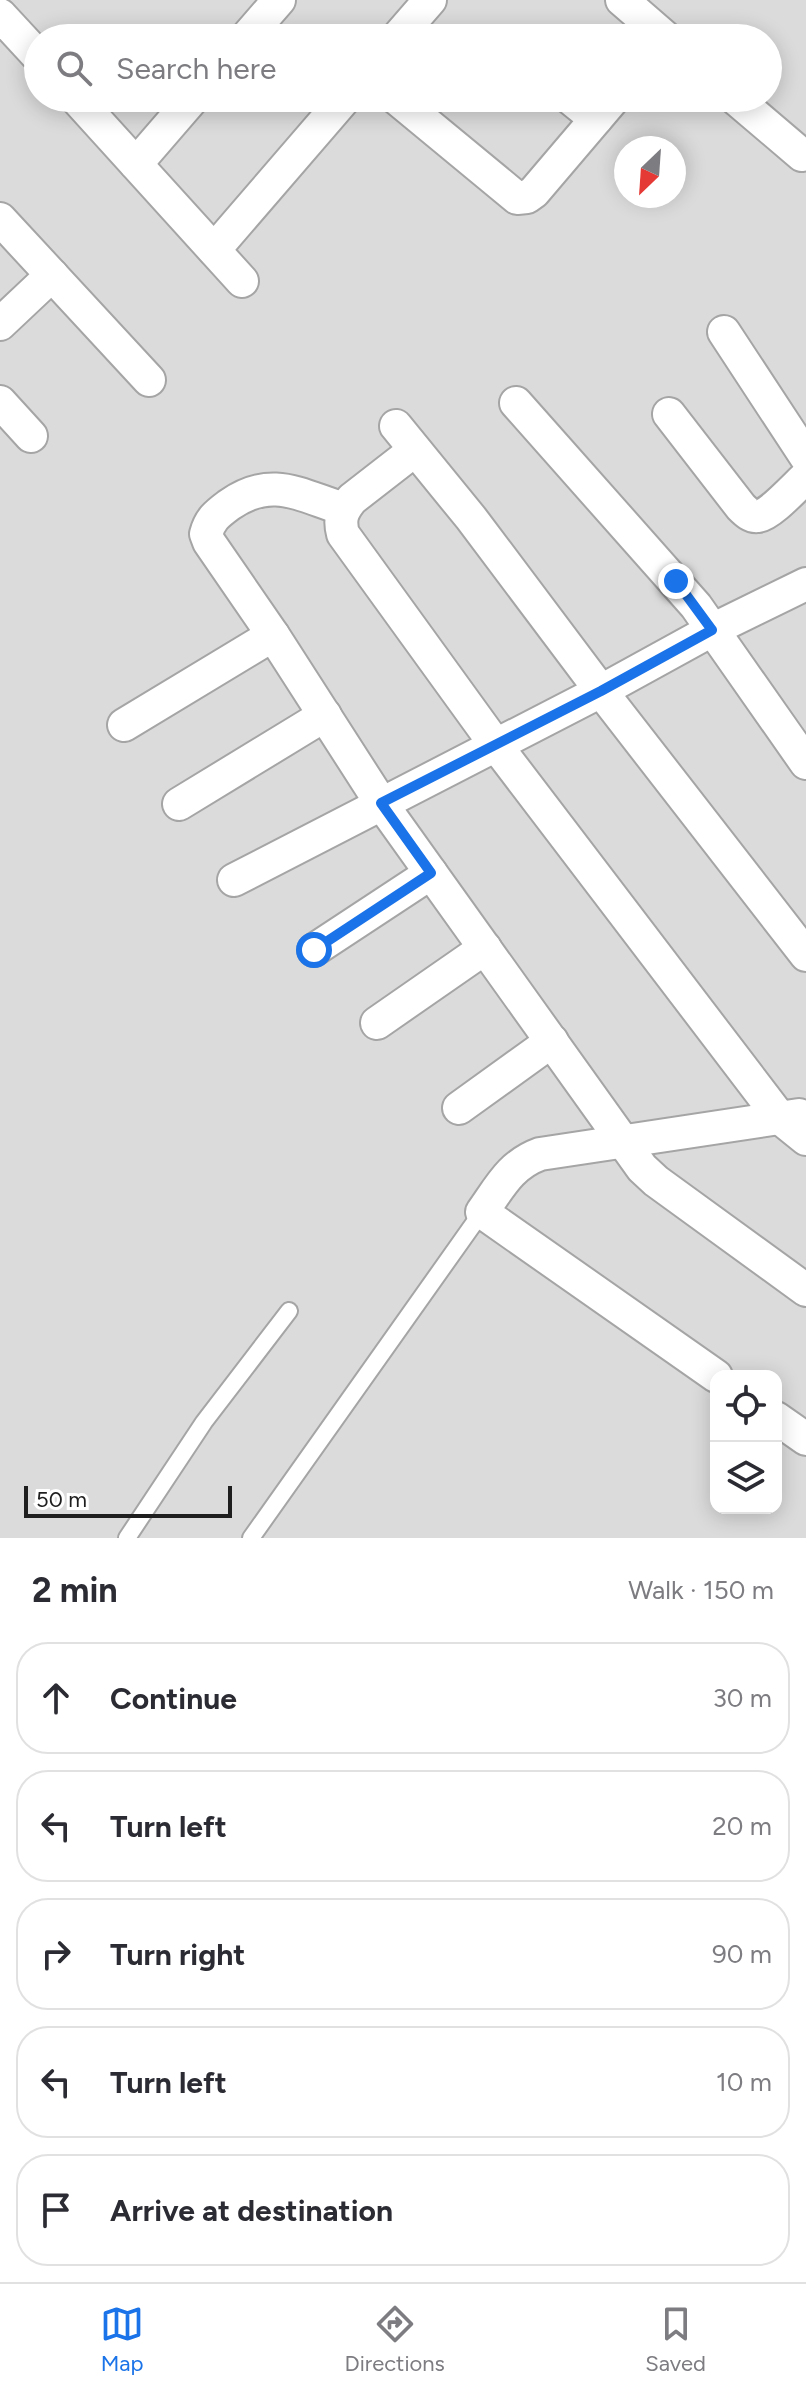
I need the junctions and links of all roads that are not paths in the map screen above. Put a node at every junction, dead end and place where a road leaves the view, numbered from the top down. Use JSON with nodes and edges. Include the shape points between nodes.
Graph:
{"nodes":[{"id":1,"x":279,"y":0,"type":"edge"},
{"id":2,"x":430,"y":0,"type":"edge"},
{"id":3,"x":622,"y":0,"type":"edge"},
{"id":4,"x":0,"y":15,"type":"edge"},
{"id":5,"x":258,"y":24,"type":"edge"},
{"id":6,"x":409,"y":24,"type":"edge"},
{"id":7,"x":650,"y":24,"type":"edge"},
{"id":8,"x":24,"y":41,"type":"edge"},
{"id":9,"x":89,"y":112,"type":"edge"},
{"id":10,"x":181,"y":112,"type":"edge"},
{"id":11,"x":333,"y":112,"type":"edge"},
{"id":12,"x":412,"y":112,"type":"edge"},
{"id":13,"x":602,"y":112,"type":"edge"},
{"id":14,"x":751,"y":112,"type":"edge"},
{"id":15,"x":802,"y":155,"type":"dead end"},
{"id":16,"x":136,"y":164,"type":"junction"},
{"id":17,"x":0,"y":219,"type":"edge"},
{"id":18,"x":214,"y":250,"type":"junction"},
{"id":19,"x":52,"y":275,"type":"junction"},
{"id":20,"x":242,"y":281,"type":"dead end"},
{"id":21,"x":0,"y":324,"type":"edge"},
{"id":22,"x":724,"y":332,"type":"dead end"},
{"id":23,"x":149,"y":380,"type":"dead end"},
{"id":24,"x":0,"y":402,"type":"edge"},
{"id":25,"x":516,"y":403,"type":"dead end"},
{"id":26,"x":669,"y":414,"type":"dead end"},
{"id":27,"x":31,"y":436,"type":"dead end"},
{"id":28,"x":806,"y":457,"type":"edge"},
{"id":29,"x":806,"y":477,"type":"edge"},
{"id":30,"x":344,"y":509,"type":"junction"},
{"id":31,"x":806,"y":584,"type":"edge"},
{"id":32,"x":712,"y":630,"type":"junction"},
{"id":33,"x":273,"y":635,"type":"junction"},
{"id":34,"x":601,"y":691,"type":"junction"},
{"id":35,"x":325,"y":715,"type":"junction"},
{"id":36,"x":124,"y":725,"type":"dead end"},
{"id":37,"x":495,"y":744,"type":"junction"},
{"id":38,"x":806,"y":762,"type":"edge"},
{"id":39,"x":381,"y":803,"type":"junction"},
{"id":40,"x":179,"y":804,"type":"dead end"},
{"id":41,"x":431,"y":873,"type":"junction"},
{"id":42,"x":234,"y":880,"type":"dead end"},
{"id":43,"x":485,"y":948,"type":"junction"},
{"id":44,"x":314,"y":950,"type":"dead end"},
{"id":45,"x":806,"y":955,"type":"edge"},
{"id":46,"x":377,"y":1023,"type":"dead end"},
{"id":47,"x":552,"y":1041,"type":"junction"},
{"id":48,"x":459,"y":1108,"type":"dead end"},
{"id":49,"x":793,"y":1116,"type":"edge"},
{"id":50,"x":806,"y":1139,"type":"edge"},
{"id":51,"x":624,"y":1142,"type":"junction"},
{"id":52,"x":482,"y":1212,"type":"junction"},
{"id":53,"x":806,"y":1290,"type":"edge"},
{"id":54,"x":289,"y":1311,"type":"dead end"},
{"id":55,"x":710,"y":1372,"type":"edge"},
{"id":56,"x":782,"y":1422,"type":"edge"},
{"id":57,"x":806,"y":1439,"type":"edge"},
{"id":58,"x":127,"y":1538,"type":"edge"},
{"id":59,"x":251,"y":1538,"type":"edge"}],
"edges":[{"from":1,"to":5,"type":"street"},
{"from":2,"to":6,"type":"street"},
{"from":3,"to":7,"type":"street"},
{"from":4,"to":8,"type":"street"},
{"from":9,"to":16,"type":"street"},
{"from":10,"to":16,"type":"street"},
{"from":11,"to":18,"type":"street"},
{"from":12,"to":13,"type":"street","via":[[517,198],[534,192]]},
{"from":14,"to":15,"type":"street"},
{"from":16,"to":18,"type":"street"},
{"from":17,"to":19,"type":"street"},
{"from":18,"to":20,"type":"street"},
{"from":19,"to":21,"type":"street"},
{"from":19,"to":23,"type":"street"},
{"from":22,"to":28,"type":"street"},
{"from":24,"to":27,"type":"street"},
{"from":25,"to":32,"type":"street","via":[[676,581]]},
{"from":26,"to":29,"type":"street","via":[[749,514],[766,513]]},
{"from":30,"to":33,"type":"street","via":[[261,488],[245,494],[209,524],[209,542]]},
{"from":30,"to":34,"type":"street","via":[[406,438]]},
{"from":30,"to":37,"type":"street","via":[[343,534]]},
{"from":31,"to":32,"type":"street"},
{"from":32,"to":34,"type":"street"},
{"from":32,"to":38,"type":"street"},
{"from":33,"to":35,"type":"street"},
{"from":33,"to":36,"type":"street"},
{"from":34,"to":37,"type":"street"},
{"from":34,"to":45,"type":"street"},
{"from":35,"to":39,"type":"street"},
{"from":35,"to":40,"type":"street"},
{"from":37,"to":39,"type":"street"},
{"from":37,"to":49,"type":"street"},
{"from":39,"to":41,"type":"street"},
{"from":39,"to":42,"type":"street"},
{"from":41,"to":43,"type":"street"},
{"from":41,"to":44,"type":"street"},
{"from":43,"to":46,"type":"street"},
{"from":43,"to":47,"type":"street"},
{"from":47,"to":48,"type":"street"},
{"from":47,"to":51,"type":"street"},
{"from":49,"to":50,"type":"street"},
{"from":49,"to":51,"type":"street"},
{"from":51,"to":52,"type":"street","via":[[523,1161]]},
{"from":51,"to":53,"type":"street","via":[[656,1181]]},
{"from":52,"to":55,"type":"street"},
{"from":52,"to":59,"type":"lane"},
{"from":54,"to":58,"type":"lane","via":[[204,1422]]},
{"from":56,"to":57,"type":"street"}]}
